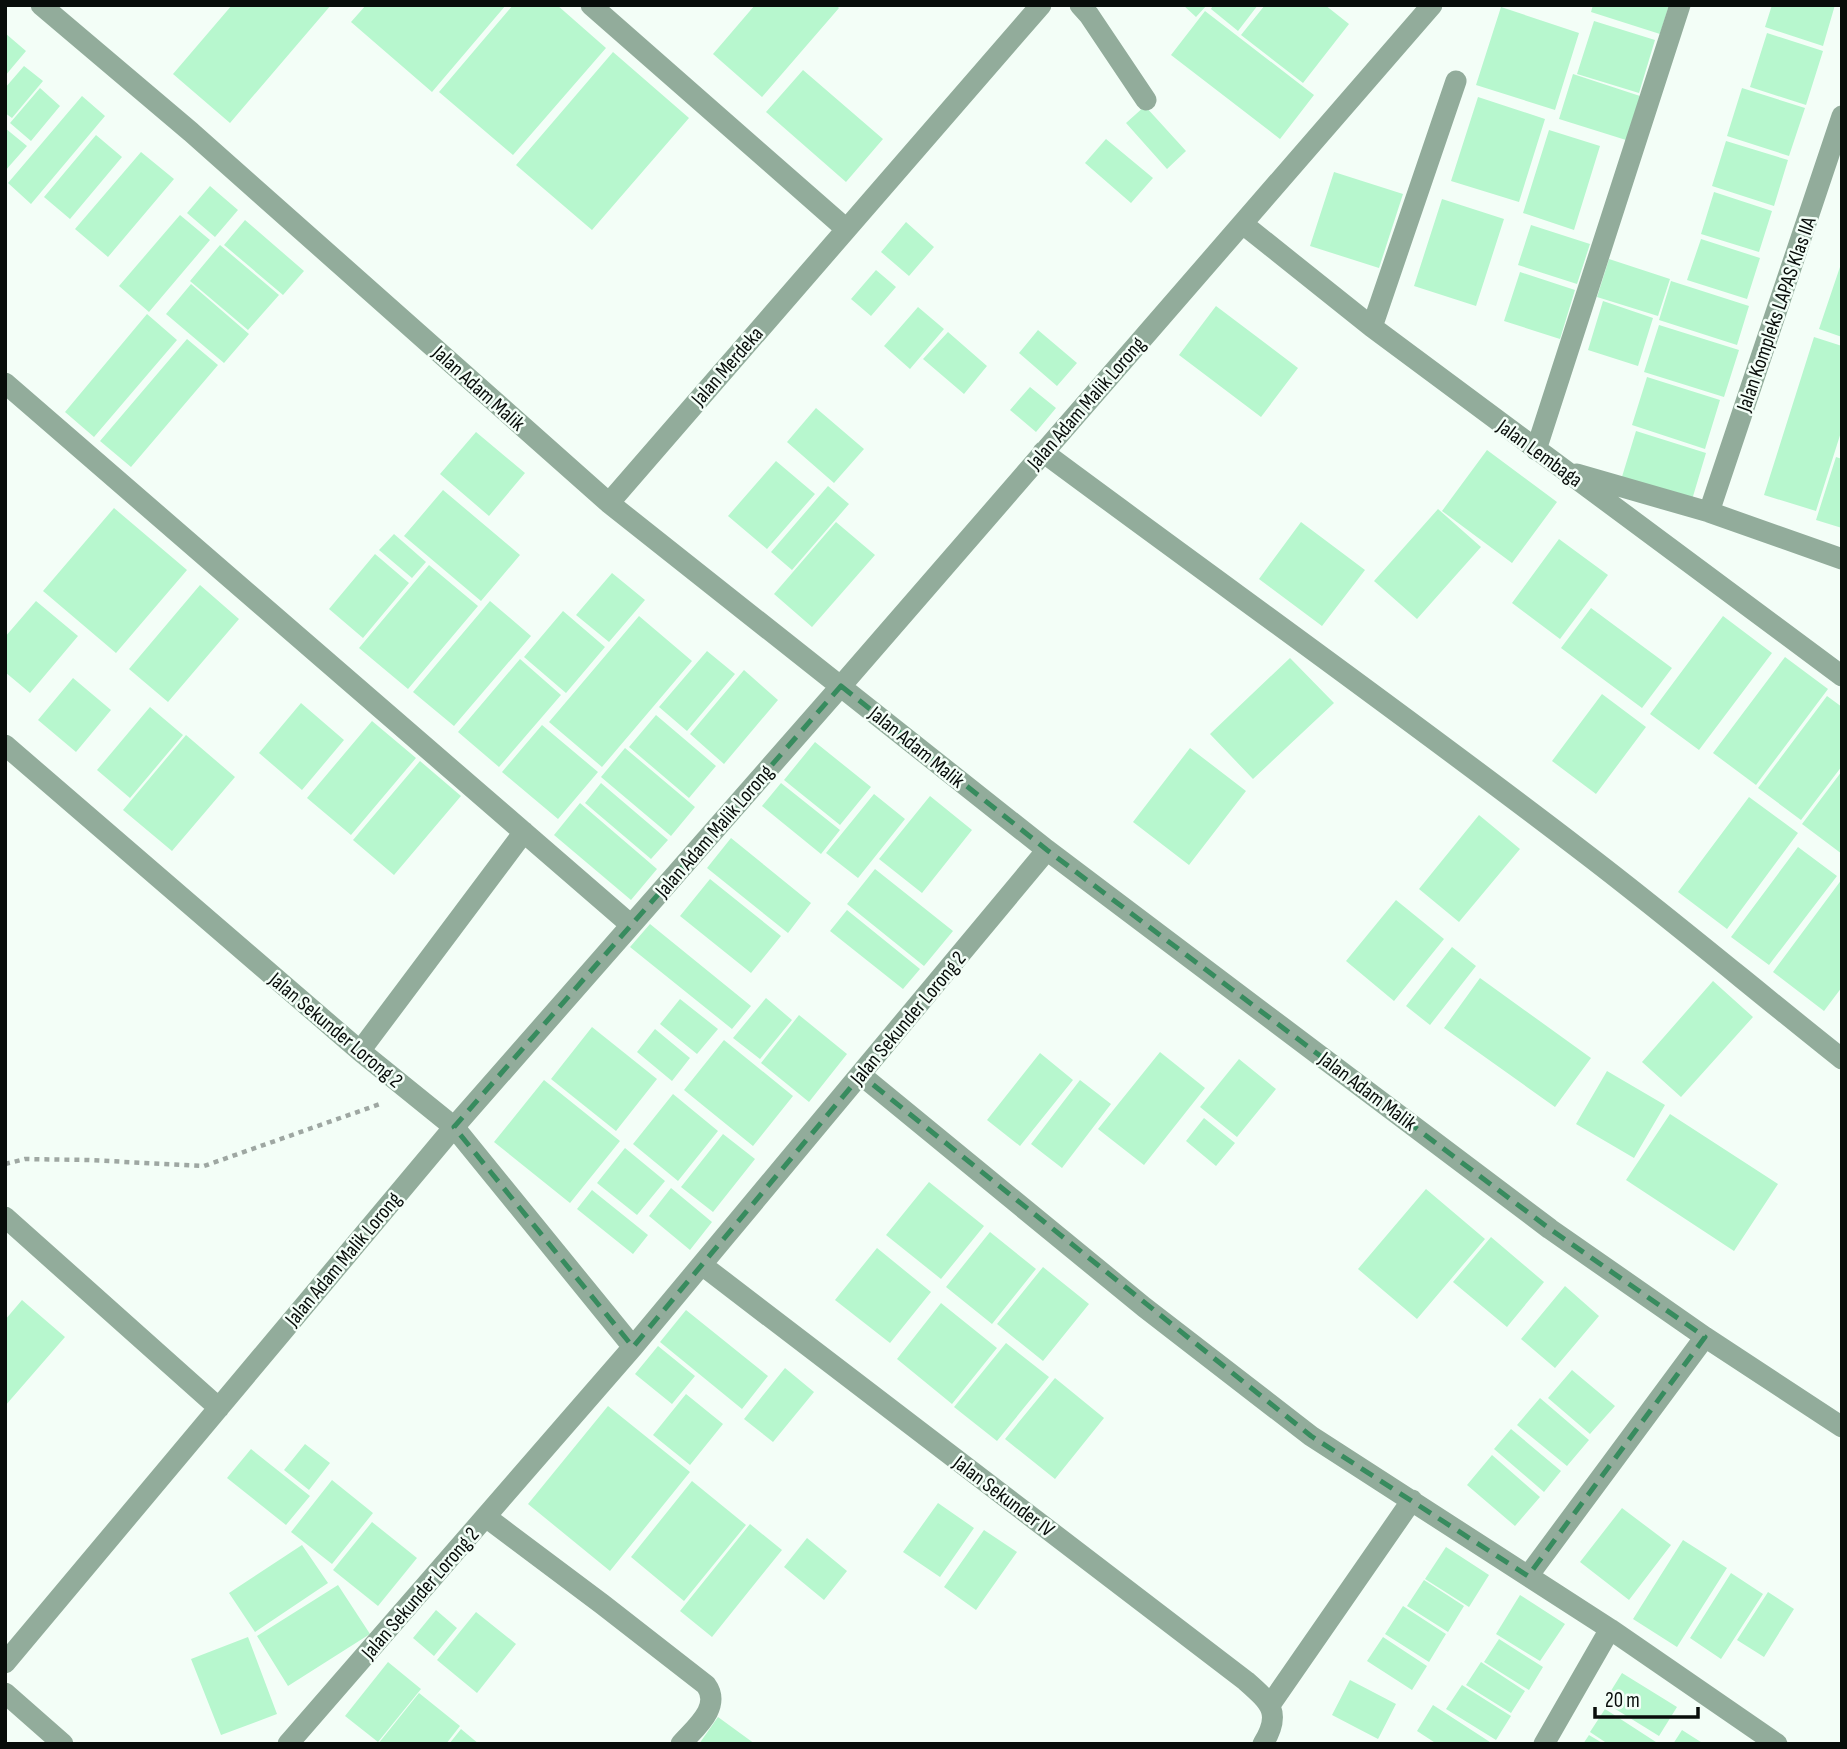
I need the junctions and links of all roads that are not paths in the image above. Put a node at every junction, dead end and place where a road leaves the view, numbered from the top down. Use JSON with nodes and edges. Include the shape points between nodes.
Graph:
{"nodes":[{"id":1,"x":41,"y":5,"type":"edge"},
{"id":2,"x":592,"y":5,"type":"edge"},
{"id":3,"x":1041,"y":5,"type":"edge"},
{"id":4,"x":1080,"y":5,"type":"edge"},
{"id":5,"x":1432,"y":5,"type":"edge"},
{"id":6,"x":1680,"y":5,"type":"edge"},
{"id":7,"x":1455,"y":81,"type":"dead end"},
{"id":8,"x":1146,"y":100,"type":"dead end"},
{"id":9,"x":1842,"y":116,"type":"edge"},
{"id":10,"x":1243,"y":224,"type":"junction"},
{"id":11,"x":845,"y":228,"type":"junction"},
{"id":12,"x":1372,"y":327,"type":"junction"},
{"id":13,"x":5,"y":383,"type":"edge"},
{"id":14,"x":1536,"y":450,"type":"junction"},
{"id":15,"x":1043,"y":452,"type":"junction"},
{"id":16,"x":1567,"y":471,"type":"junction"},
{"id":17,"x":608,"y":503,"type":"junction"},
{"id":18,"x":1709,"y":512,"type":"junction"},
{"id":19,"x":1842,"y":559,"type":"edge"},
{"id":20,"x":1842,"y":676,"type":"edge"},
{"id":21,"x":841,"y":686,"type":"junction"},
{"id":22,"x":5,"y":745,"type":"edge"},
{"id":23,"x":524,"y":832,"type":"junction"},
{"id":24,"x":1047,"y":850,"type":"junction"},
{"id":25,"x":631,"y":925,"type":"junction"},
{"id":26,"x":360,"y":1051,"type":"junction"},
{"id":27,"x":1842,"y":1059,"type":"edge"},
{"id":28,"x":861,"y":1075,"type":"junction"},
{"id":29,"x":454,"y":1127,"type":"junction"},
{"id":30,"x":5,"y":1217,"type":"edge"},
{"id":31,"x":702,"y":1265,"type":"junction"},
{"id":32,"x":1705,"y":1338,"type":"junction"},
{"id":33,"x":633,"y":1347,"type":"junction"},
{"id":34,"x":219,"y":1408,"type":"junction"},
{"id":35,"x":1842,"y":1427,"type":"edge"},
{"id":36,"x":1412,"y":1500,"type":"junction"},
{"id":37,"x":486,"y":1517,"type":"junction"},
{"id":38,"x":1528,"y":1576,"type":"junction"},
{"id":39,"x":1610,"y":1629,"type":"junction"},
{"id":40,"x":5,"y":1663,"type":"edge"},
{"id":41,"x":5,"y":1693,"type":"edge"},
{"id":42,"x":1270,"y":1705,"type":"junction"},
{"id":43,"x":63,"y":1744,"type":"edge"},
{"id":44,"x":288,"y":1744,"type":"edge"},
{"id":45,"x":681,"y":1744,"type":"edge"},
{"id":46,"x":1263,"y":1744,"type":"edge"},
{"id":47,"x":1544,"y":1744,"type":"edge"},
{"id":48,"x":1777,"y":1744,"type":"edge"}],
"edges":[{"from":1,"to":17,"type":"street","name":"Jalan Adam Malik","via":[[191,132]]},
{"from":2,"to":11,"type":"street"},
{"from":3,"to":11,"type":"street","name":"Jalan Merdeka"},
{"from":4,"to":8,"type":"street"},
{"from":5,"to":10,"type":"street","name":"Jalan Adam Malik Lorong"},
{"from":6,"to":14,"type":"street"},
{"from":7,"to":12,"type":"street"},
{"from":9,"to":18,"type":"street","name":"Jalan Kompleks LAPAS Klas IIA"},
{"from":10,"to":12,"type":"street","name":"Jalan Lembaga"},
{"from":10,"to":15,"type":"street","name":"Jalan Adam Malik Lorong"},
{"from":11,"to":17,"type":"street","name":"Jalan Merdeka"},
{"from":12,"to":14,"type":"street","name":"Jalan Lembaga"},
{"from":13,"to":23,"type":"street"},
{"from":14,"to":16,"type":"street","name":"Jalan Lembaga"},
{"from":15,"to":21,"type":"street","name":"Jalan Adam Malik Lorong"},
{"from":15,"to":27,"type":"street","via":[[1541,820]]},
{"from":16,"to":18,"type":"street"},
{"from":16,"to":20,"type":"street","name":"Jalan Lembaga"},
{"from":17,"to":21,"type":"street","name":"Jalan Adam Malik"},
{"from":18,"to":19,"type":"street"},
{"from":21,"to":24,"type":"street","name":"Jalan Adam Malik"},
{"from":21,"to":25,"type":"street","name":"Jalan Adam Malik Lorong"},
{"from":22,"to":26,"type":"street","name":"Jalan Sekunder Lorong 2"},
{"from":23,"to":25,"type":"street"},
{"from":23,"to":26,"type":"street"},
{"from":24,"to":28,"type":"street","name":"Jalan Sekunder Lorong 2"},
{"from":24,"to":32,"type":"street","name":"Jalan Adam Malik","via":[[1550,1229]]},
{"from":25,"to":29,"type":"street","name":"Jalan Adam Malik Lorong"},
{"from":26,"to":29,"type":"street","name":"Jalan Sekunder Lorong 2"},
{"from":28,"to":31,"type":"street","name":"Jalan Sekunder Lorong 2"},
{"from":28,"to":36,"type":"street","via":[[1144,1307],[1311,1436]]},
{"from":29,"to":33,"type":"street","name":"Jalan Sekunder Lorong 2"},
{"from":29,"to":34,"type":"street","name":"Jalan Adam Malik Lorong"},
{"from":30,"to":34,"type":"street"},
{"from":31,"to":33,"type":"street","name":"Jalan Sekunder Lorong 2"},
{"from":31,"to":42,"type":"street","name":"Jalan Sekunder IV","via":[[1246,1681]]},
{"from":32,"to":35,"type":"street","name":"Jalan Adam Malik"},
{"from":32,"to":38,"type":"street"},
{"from":33,"to":37,"type":"street","name":"Jalan Sekunder Lorong 2"},
{"from":34,"to":40,"type":"street","name":"Jalan Adam Malik Lorong"},
{"from":36,"to":38,"type":"street"},
{"from":36,"to":42,"type":"street"},
{"from":37,"to":44,"type":"street","name":"Jalan Sekunder Lorong 2"},
{"from":37,"to":45,"type":"street","via":[[710,1691],[712,1703],[706,1715]]},
{"from":38,"to":39,"type":"street"},
{"from":39,"to":47,"type":"street"},
{"from":39,"to":48,"type":"street"},
{"from":41,"to":43,"type":"street"},
{"from":42,"to":46,"type":"street","via":[[1274,1719]]}]}
